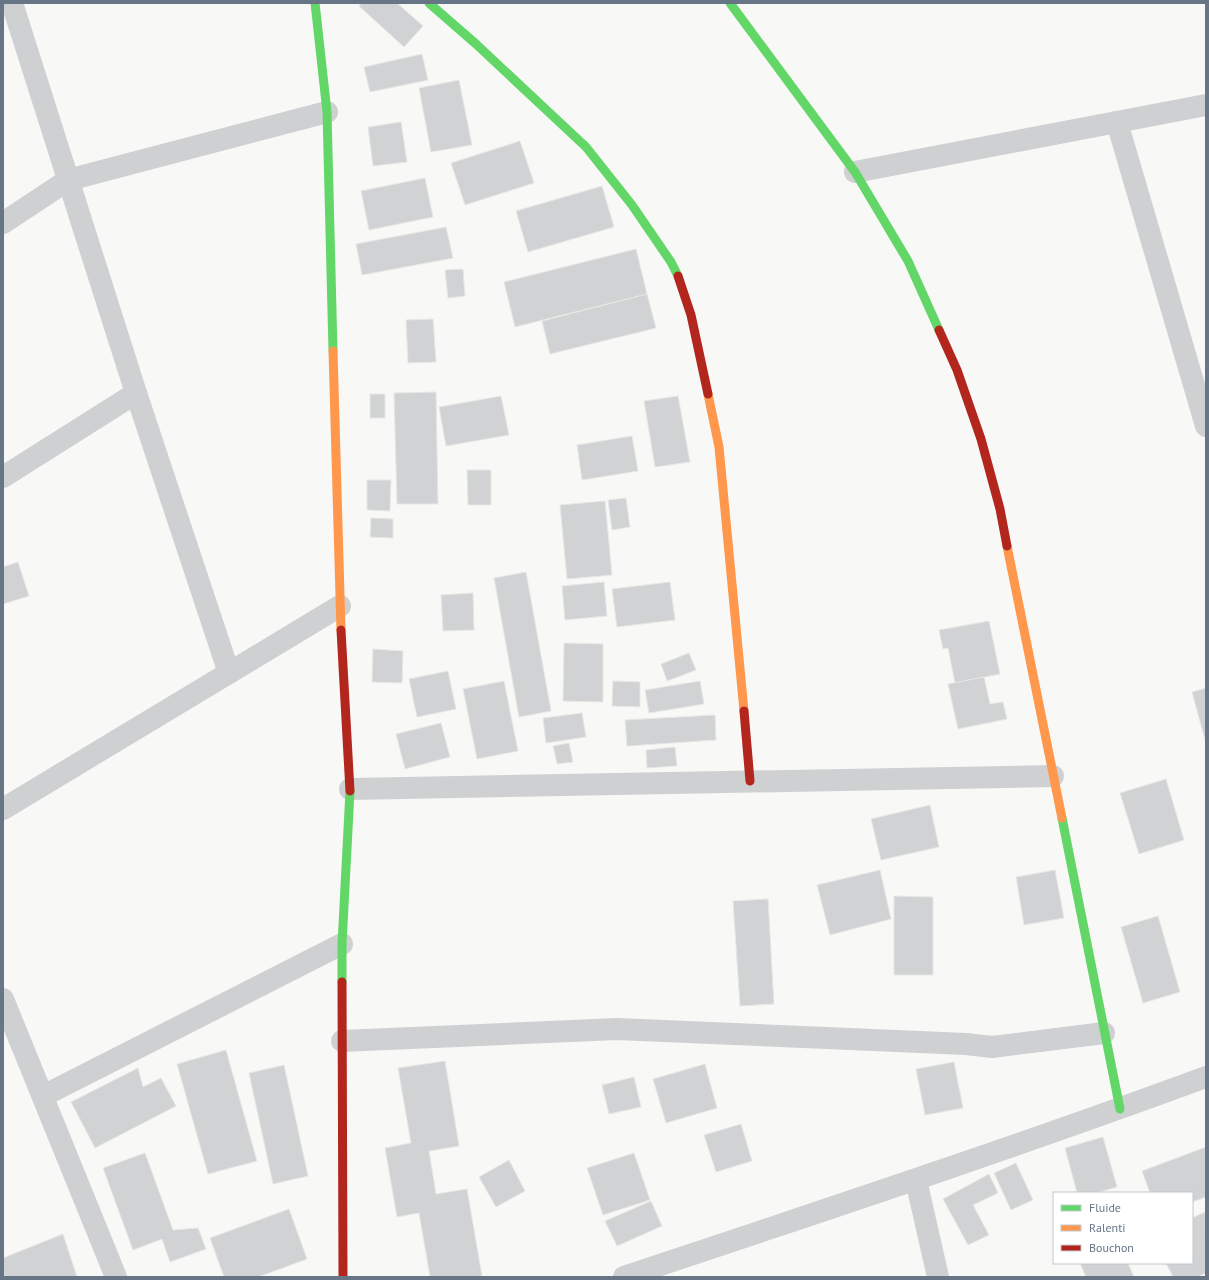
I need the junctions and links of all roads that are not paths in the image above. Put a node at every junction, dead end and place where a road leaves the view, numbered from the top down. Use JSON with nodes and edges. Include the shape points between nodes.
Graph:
{"nodes":[{"id":1,"x":316,"y":3,"type":"edge"},
{"id":2,"x":429,"y":3,"type":"edge"},
{"id":3,"x":730,"y":3,"type":"edge"},
{"id":4,"x":11,"y":14,"type":"edge"},
{"id":5,"x":1206,"y":105,"type":"edge"},
{"id":6,"x":327,"y":112,"type":"junction"},
{"id":7,"x":1116,"y":122,"type":"junction"},
{"id":8,"x":856,"y":172,"type":"junction"},
{"id":9,"x":68,"y":180,"type":"junction"},
{"id":10,"x":3,"y":223,"type":"edge"},
{"id":11,"x":136,"y":393,"type":"junction"},
{"id":12,"x":1206,"y":426,"type":"edge"},
{"id":13,"x":3,"y":476,"type":"edge"},
{"id":14,"x":340,"y":606,"type":"junction"},
{"id":15,"x":229,"y":673,"type":"junction"},
{"id":16,"x":1053,"y":776,"type":"junction"},
{"id":17,"x":750,"y":781,"type":"junction"},
{"id":18,"x":350,"y":789,"type":"junction"},
{"id":19,"x":3,"y":809,"type":"edge"},
{"id":20,"x":342,"y":944,"type":"junction"},
{"id":21,"x":3,"y":999,"type":"edge"},
{"id":22,"x":1104,"y":1033,"type":"junction"},
{"id":23,"x":342,"y":1041,"type":"junction"},
{"id":24,"x":1206,"y":1077,"type":"edge"},
{"id":25,"x":42,"y":1096,"type":"junction"},
{"id":26,"x":1120,"y":1109,"type":"junction"},
{"id":27,"x":916,"y":1180,"type":"junction"},
{"id":28,"x":116,"y":1277,"type":"edge"},
{"id":29,"x":343,"y":1277,"type":"edge"},
{"id":30,"x":624,"y":1277,"type":"edge"},
{"id":31,"x":938,"y":1277,"type":"edge"}],
"edges":[{"from":1,"to":6,"type":"street"},
{"from":2,"to":17,"type":"street","via":[[586,147],[636,211],[671,262],[681,284],[691,314],[719,447]]},
{"from":3,"to":8,"type":"street"},
{"from":4,"to":9,"type":"street"},
{"from":5,"to":7,"type":"street"},
{"from":6,"to":9,"type":"street"},
{"from":6,"to":14,"type":"street"},
{"from":7,"to":8,"type":"street"},
{"from":7,"to":12,"type":"street"},
{"from":8,"to":16,"type":"street","via":[[908,261],[956,370],[981,439],[1000,509]]},
{"from":9,"to":10,"type":"street"},
{"from":9,"to":11,"type":"street"},
{"from":11,"to":13,"type":"street"},
{"from":11,"to":15,"type":"street"},
{"from":14,"to":15,"type":"street"},
{"from":14,"to":18,"type":"street"},
{"from":15,"to":19,"type":"street"},
{"from":16,"to":17,"type":"street"},
{"from":16,"to":22,"type":"street"},
{"from":17,"to":18,"type":"street"},
{"from":18,"to":20,"type":"street"},
{"from":20,"to":23,"type":"street"},
{"from":20,"to":25,"type":"street"},
{"from":21,"to":25,"type":"street"},
{"from":22,"to":23,"type":"street","via":[[992,1047],[617,1029]]},
{"from":22,"to":26,"type":"street"},
{"from":23,"to":29,"type":"street"},
{"from":24,"to":26,"type":"street"},
{"from":25,"to":28,"type":"street"},
{"from":26,"to":27,"type":"street"},
{"from":27,"to":30,"type":"street"},
{"from":27,"to":31,"type":"street"}]}
